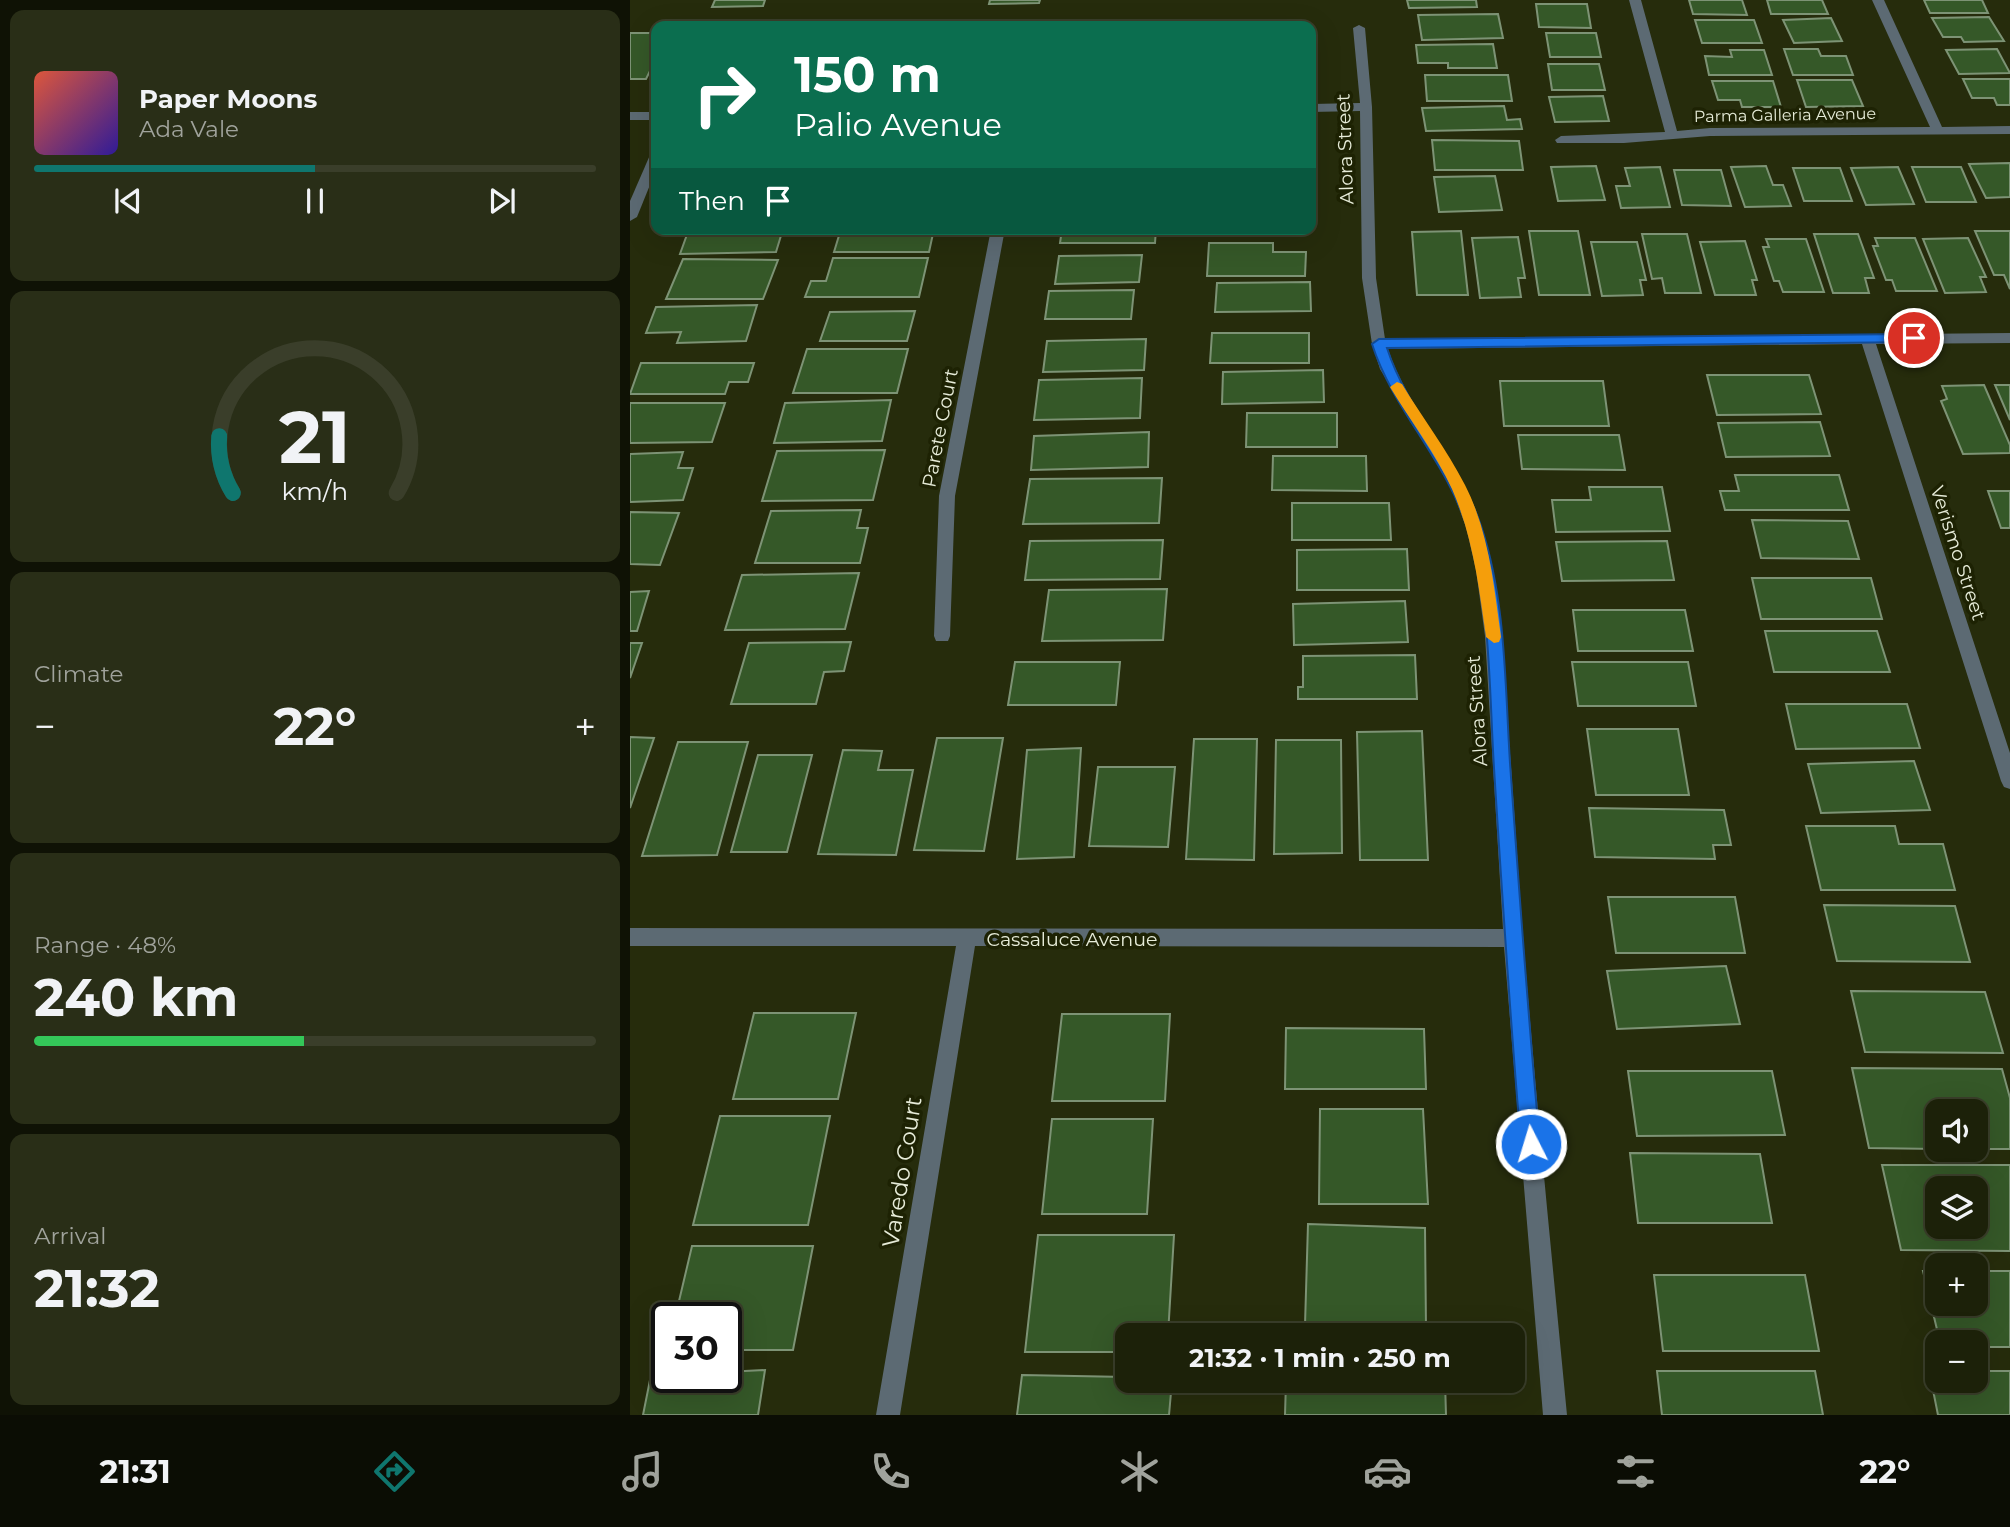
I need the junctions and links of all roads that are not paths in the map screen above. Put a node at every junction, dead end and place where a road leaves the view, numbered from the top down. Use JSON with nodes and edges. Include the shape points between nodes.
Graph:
{"nodes":[{"id":1,"x":1635,"y":0,"type":"edge"},
{"id":2,"x":1878,"y":0,"type":"edge"},
{"id":3,"x":1359,"y":28,"type":"dead end"},
{"id":4,"x":1366,"y":107,"type":"junction"},
{"id":5,"x":1316,"y":108,"type":"edge"},
{"id":6,"x":630,"y":116,"type":"edge"},
{"id":7,"x":651,"y":116,"type":"edge"},
{"id":8,"x":2010,"y":130,"type":"edge"},
{"id":9,"x":1938,"y":131,"type":"junction"},
{"id":10,"x":1672,"y":135,"type":"junction"},
{"id":11,"x":1561,"y":140,"type":"dead end"},
{"id":12,"x":651,"y":167,"type":"edge"},
{"id":13,"x":630,"y":217,"type":"edge"},
{"id":14,"x":998,"y":235,"type":"edge"},
{"id":15,"x":2010,"y":338,"type":"edge"},
{"id":16,"x":1867,"y":339,"type":"junction"},
{"id":17,"x":1379,"y":344,"type":"junction"},
{"id":18,"x":942,"y":636,"type":"dead end"},
{"id":19,"x":2004,"y":746,"type":"edge"},
{"id":20,"x":2010,"y":781,"type":"edge"},
{"id":21,"x":630,"y":937,"type":"edge"},
{"id":22,"x":967,"y":938,"type":"junction"},
{"id":23,"x":1514,"y":938,"type":"junction"},
{"id":24,"x":888,"y":1415,"type":"edge"},
{"id":25,"x":1555,"y":1415,"type":"edge"}],
"edges":[{"from":1,"to":10,"type":"street"},
{"from":2,"to":9,"type":"street"},
{"from":3,"to":4,"type":"street","name":"Alora Street"},
{"from":4,"to":5,"type":"street"},
{"from":4,"to":17,"type":"street","name":"Alora Street","via":[[1369,278]]},
{"from":6,"to":7,"type":"street"},
{"from":8,"to":9,"type":"street","name":"Parma Galleria Avenue"},
{"from":9,"to":10,"type":"street","name":"Parma Galleria Avenue"},
{"from":10,"to":11,"type":"street","name":"Parma Galleria Avenue"},
{"from":12,"to":13,"type":"street"},
{"from":14,"to":18,"type":"street","name":"Parete Court","via":[[947,496]]},
{"from":15,"to":16,"type":"street"},
{"from":16,"to":17,"type":"street"},
{"from":16,"to":19,"type":"street","name":"Verismo Street"},
{"from":17,"to":23,"type":"street","name":"Alora Street","via":[[1387,369],[1458,486],[1482,559],[1493,636]]},
{"from":19,"to":20,"type":"street","name":"Verismo Street"},
{"from":21,"to":22,"type":"street","name":"Cassaluce Avenue"},
{"from":22,"to":23,"type":"street","name":"Cassaluce Avenue"},
{"from":22,"to":24,"type":"street","name":"Varedo Court"},
{"from":23,"to":25,"type":"street","name":"Alora Street"}]}
